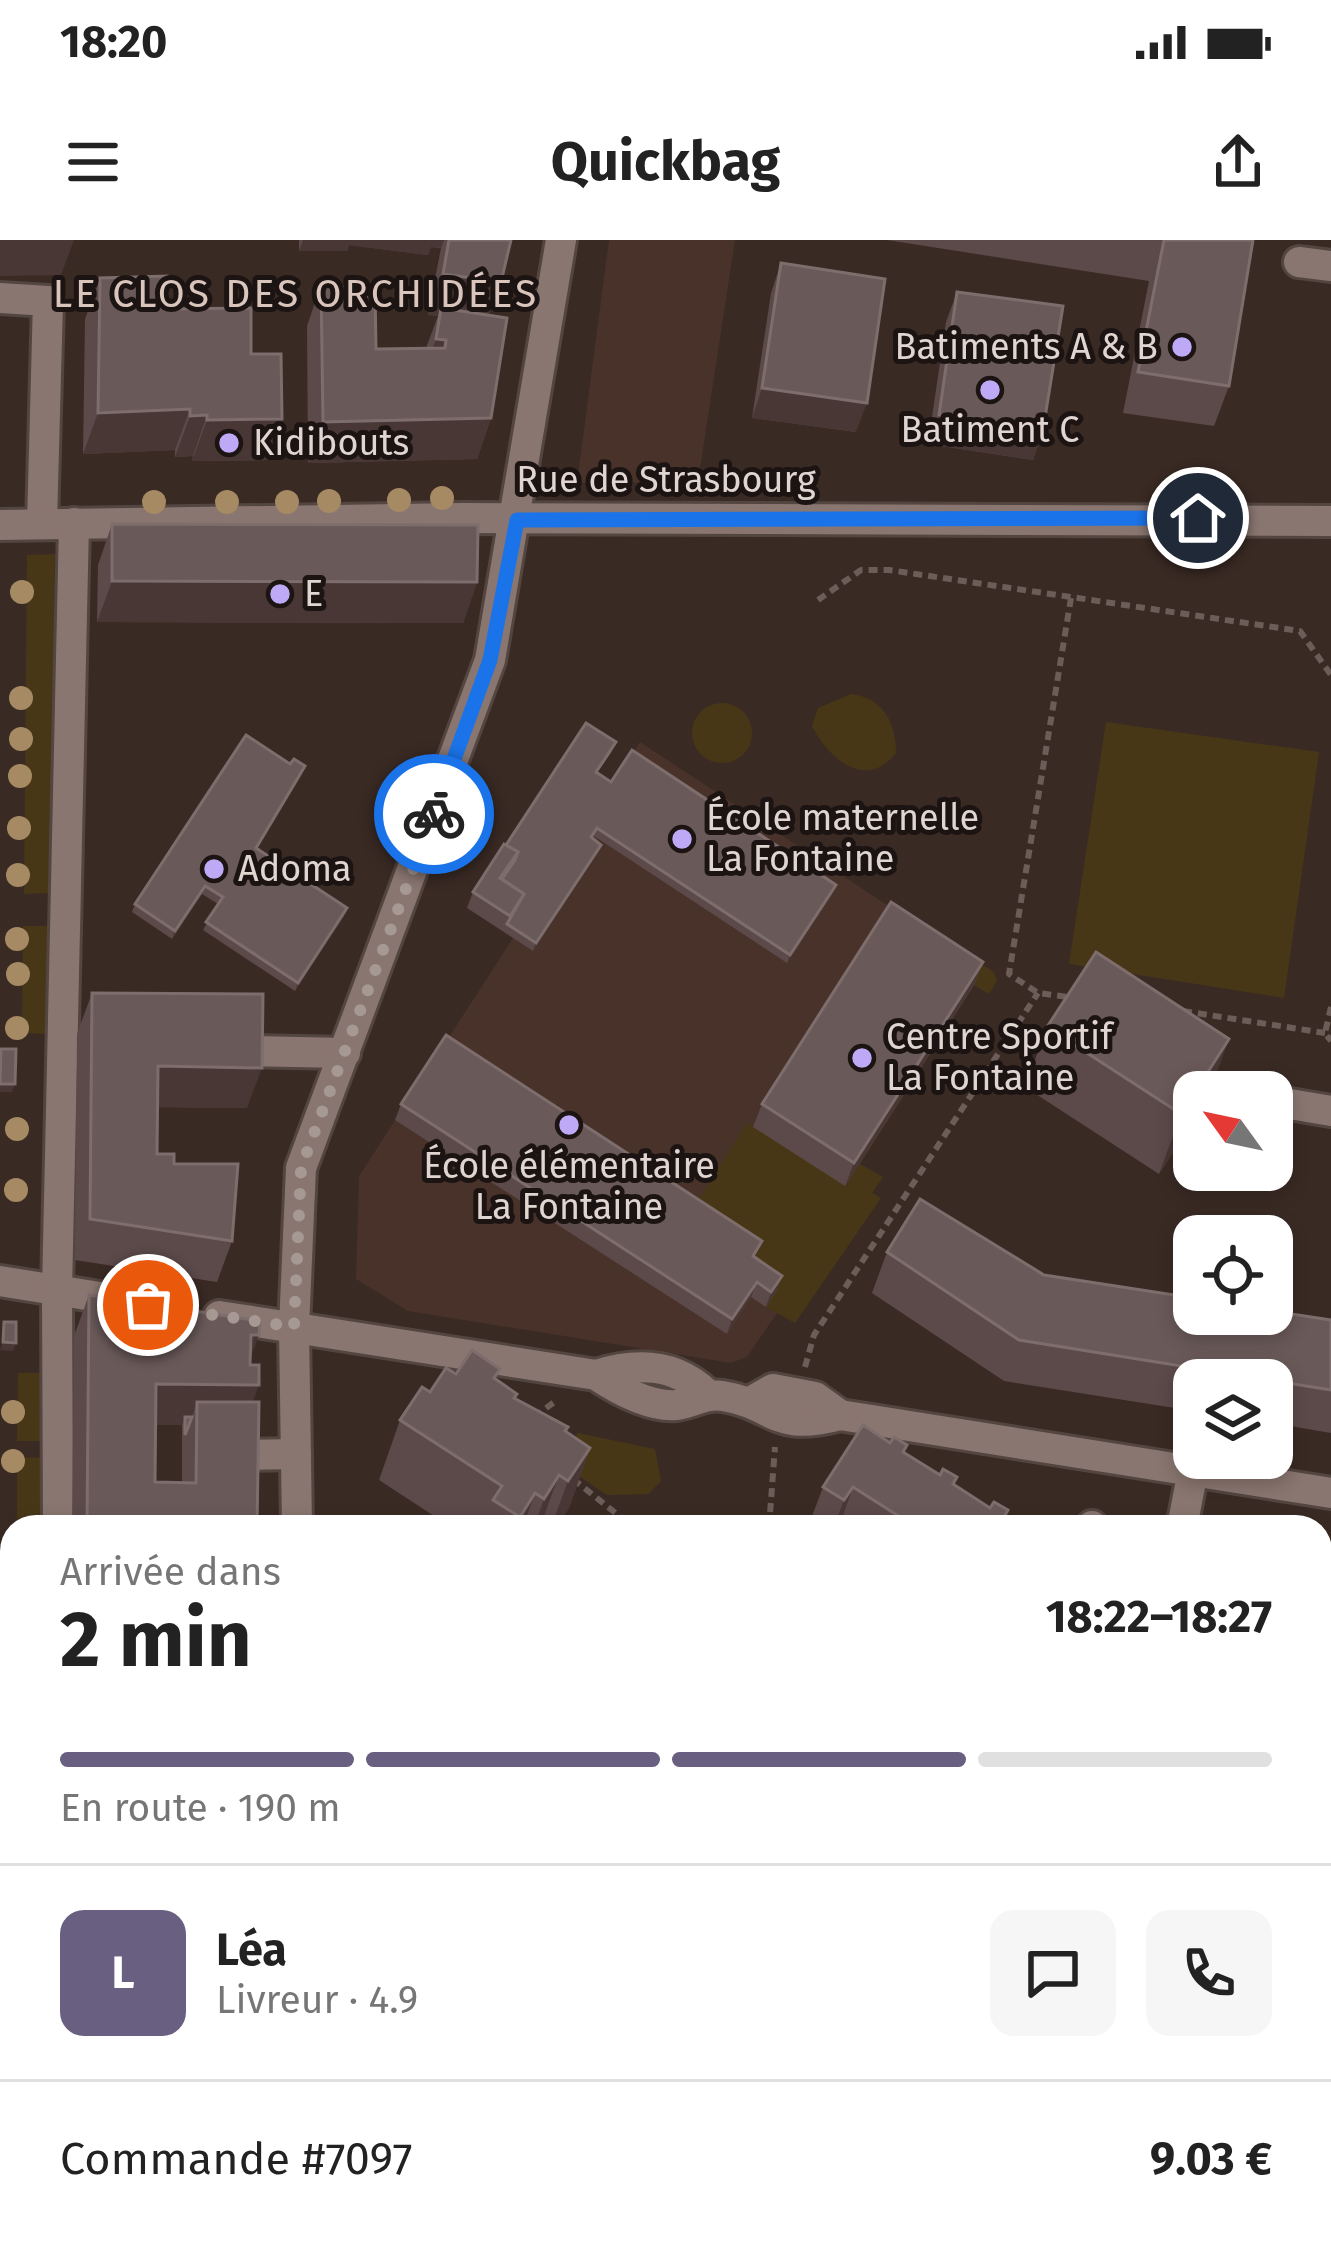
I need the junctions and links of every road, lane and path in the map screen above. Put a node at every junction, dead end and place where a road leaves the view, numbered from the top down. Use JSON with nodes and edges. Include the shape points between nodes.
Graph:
{"nodes":[{"id":1,"x":561,"y":240,"type":"edge"},
{"id":2,"x":1299,"y":262,"type":"dead end"},
{"id":3,"x":1331,"y":266,"type":"edge"},
{"id":4,"x":0,"y":298,"type":"edge"},
{"id":5,"x":517,"y":520,"type":"junction"},
{"id":6,"x":1331,"y":521,"type":"edge"},
{"id":7,"x":42,"y":524,"type":"junction"},
{"id":8,"x":74,"y":524,"type":"junction"},
{"id":9,"x":0,"y":525,"type":"edge"},
{"id":10,"x":1071,"y":598,"type":"junction"},
{"id":11,"x":818,"y":600,"type":"dead end"},
{"id":12,"x":1331,"y":675,"type":"edge"},
{"id":13,"x":1038,"y":993,"type":"junction"},
{"id":14,"x":1081,"y":998,"type":"edge"},
{"id":15,"x":1331,"y":1007,"type":"edge"},
{"id":16,"x":1166,"y":1009,"type":"edge"},
{"id":17,"x":1325,"y":1033,"type":"junction"},
{"id":18,"x":1331,"y":1041,"type":"edge"},
{"id":19,"x":248,"y":1051,"type":"edge"},
{"id":20,"x":345,"y":1053,"type":"junction"},
{"id":21,"x":1293,"y":1105,"type":"edge"},
{"id":22,"x":1331,"y":1111,"type":"edge"},
{"id":23,"x":0,"y":1281,"type":"edge"},
{"id":24,"x":57,"y":1291,"type":"junction"},
{"id":25,"x":294,"y":1327,"type":"junction"},
{"id":26,"x":801,"y":1382,"type":"dead end"},
{"id":27,"x":566,"y":1394,"type":"dead end"},
{"id":28,"x":528,"y":1420,"type":"edge"},
{"id":29,"x":777,"y":1429,"type":"dead end"},
{"id":30,"x":296,"y":1454,"type":"junction"},
{"id":31,"x":243,"y":1455,"type":"edge"},
{"id":32,"x":1173,"y":1468,"type":"edge"},
{"id":33,"x":563,"y":1472,"type":"edge"},
{"id":34,"x":1191,"y":1479,"type":"edge"},
{"id":35,"x":1243,"y":1479,"type":"edge"},
{"id":36,"x":1331,"y":1493,"type":"edge"},
{"id":37,"x":58,"y":1515,"type":"edge"},
{"id":38,"x":297,"y":1515,"type":"edge"},
{"id":39,"x":618,"y":1515,"type":"edge"},
{"id":40,"x":770,"y":1515,"type":"edge"},
{"id":41,"x":1184,"y":1515,"type":"edge"}],
"edges":[{"from":1,"to":5,"type":"street"},
{"from":2,"to":3,"type":"street"},
{"from":4,"to":7,"type":"street","via":[[48,301]]},
{"from":5,"to":6,"type":"street","name":"Rue de Strasbourg"},
{"from":5,"to":8,"type":"street","name":"Rue de Strasbourg"},
{"from":5,"to":20,"type":"street","via":[[490,660]]},
{"from":7,"to":8,"type":"street","name":"Rue de Strasbourg"},
{"from":7,"to":9,"type":"street","name":"Rue de Strasbourg"},
{"from":8,"to":24,"type":"street"},
{"from":10,"to":11,"type":"path","via":[[861,570]]},
{"from":10,"to":12,"type":"path","via":[[1300,631]]},
{"from":10,"to":13,"type":"path","via":[[1009,974]]},
{"from":13,"to":14,"type":"path"},
{"from":13,"to":26,"type":"path","via":[[814,1335]]},
{"from":15,"to":17,"type":"path"},
{"from":16,"to":17,"type":"path"},
{"from":17,"to":18,"type":"path"},
{"from":19,"to":20,"type":"street"},
{"from":20,"to":25,"type":"street","via":[[301,1168]]},
{"from":21,"to":22,"type":"street"},
{"from":23,"to":24,"type":"street"},
{"from":24,"to":25,"type":"street"},
{"from":24,"to":37,"type":"street"},
{"from":25,"to":30,"type":"street"},
{"from":25,"to":32,"type":"street","via":[[596,1375],[675,1405],[707,1394],[752,1401],[772,1389],[815,1397],[839,1415]]},
{"from":27,"to":28,"type":"path"},
{"from":29,"to":40,"type":"path"},
{"from":30,"to":31,"type":"street"},
{"from":30,"to":38,"type":"street"},
{"from":33,"to":39,"type":"path"},
{"from":34,"to":41,"type":"street"},
{"from":35,"to":36,"type":"street"}]}
